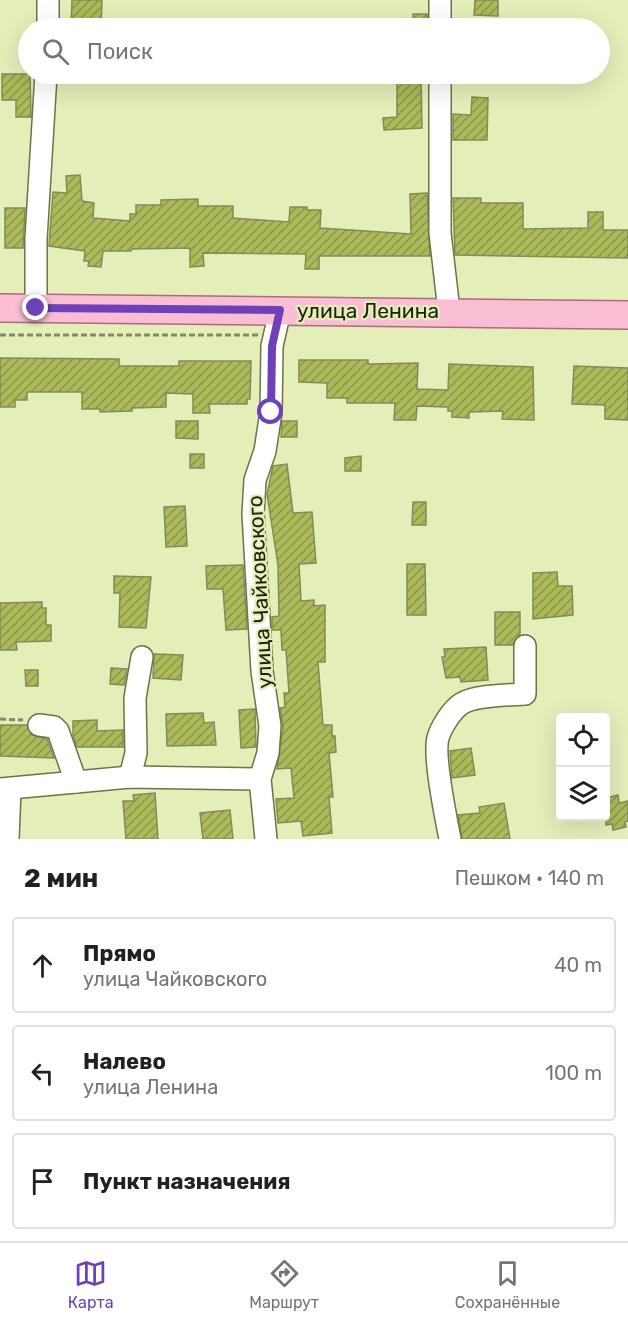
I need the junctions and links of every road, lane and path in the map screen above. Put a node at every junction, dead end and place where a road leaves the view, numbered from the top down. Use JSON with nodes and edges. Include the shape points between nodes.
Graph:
{"nodes":[{"id":1,"x":48,"y":0,"type":"edge"},
{"id":2,"x":440,"y":0,"type":"edge"},
{"id":3,"x":48,"y":18,"type":"edge"},
{"id":4,"x":440,"y":18,"type":"edge"},
{"id":5,"x":45,"y":84,"type":"edge"},
{"id":6,"x":440,"y":84,"type":"edge"},
{"id":7,"x":0,"y":308,"type":"edge"},
{"id":8,"x":36,"y":308,"type":"junction"},
{"id":9,"x":449,"y":311,"type":"junction"},
{"id":10,"x":628,"y":315,"type":"edge"},
{"id":11,"x":277,"y":323,"type":"junction"},
{"id":12,"x":0,"y":335,"type":"edge"},
{"id":13,"x":525,"y":646,"type":"dead end"},
{"id":14,"x":142,"y":657,"type":"dead end"},
{"id":15,"x":39,"y":725,"type":"dead end"},
{"id":16,"x":130,"y":777,"type":"junction"},
{"id":17,"x":260,"y":779,"type":"junction"},
{"id":18,"x":76,"y":782,"type":"junction"},
{"id":19,"x":5,"y":789,"type":"edge"},
{"id":20,"x":8,"y":839,"type":"edge"},
{"id":21,"x":266,"y":839,"type":"edge"},
{"id":22,"x":450,"y":839,"type":"edge"}],
"edges":[{"from":1,"to":3,"type":"street"},
{"from":2,"to":4,"type":"street"},
{"from":5,"to":8,"type":"street"},
{"from":6,"to":9,"type":"street","via":[[440,233]]},
{"from":7,"to":8,"type":"main road","name":"улица Ленина"},
{"from":8,"to":11,"type":"main road","name":"улица Ленина"},
{"from":9,"to":10,"type":"main road","name":"улица Ленина"},
{"from":9,"to":11,"type":"main road","name":"улица Ленина"},
{"from":11,"to":12,"type":"path"},
{"from":11,"to":17,"type":"street","name":"улица Чайковского","via":[[271,412],[265,451],[255,480],[262,671],[270,726],[268,753]]},
{"from":13,"to":22,"type":"street","via":[[525,694],[462,703],[438,738],[442,800]]},
{"from":14,"to":16,"type":"street","via":[[135,698],[136,753]]},
{"from":15,"to":18,"type":"street","via":[[58,731]]},
{"from":16,"to":17,"type":"street"},
{"from":16,"to":18,"type":"street"},
{"from":17,"to":21,"type":"street","name":"улица Чайковского"},
{"from":18,"to":19,"type":"street"},
{"from":19,"to":20,"type":"street"}]}
